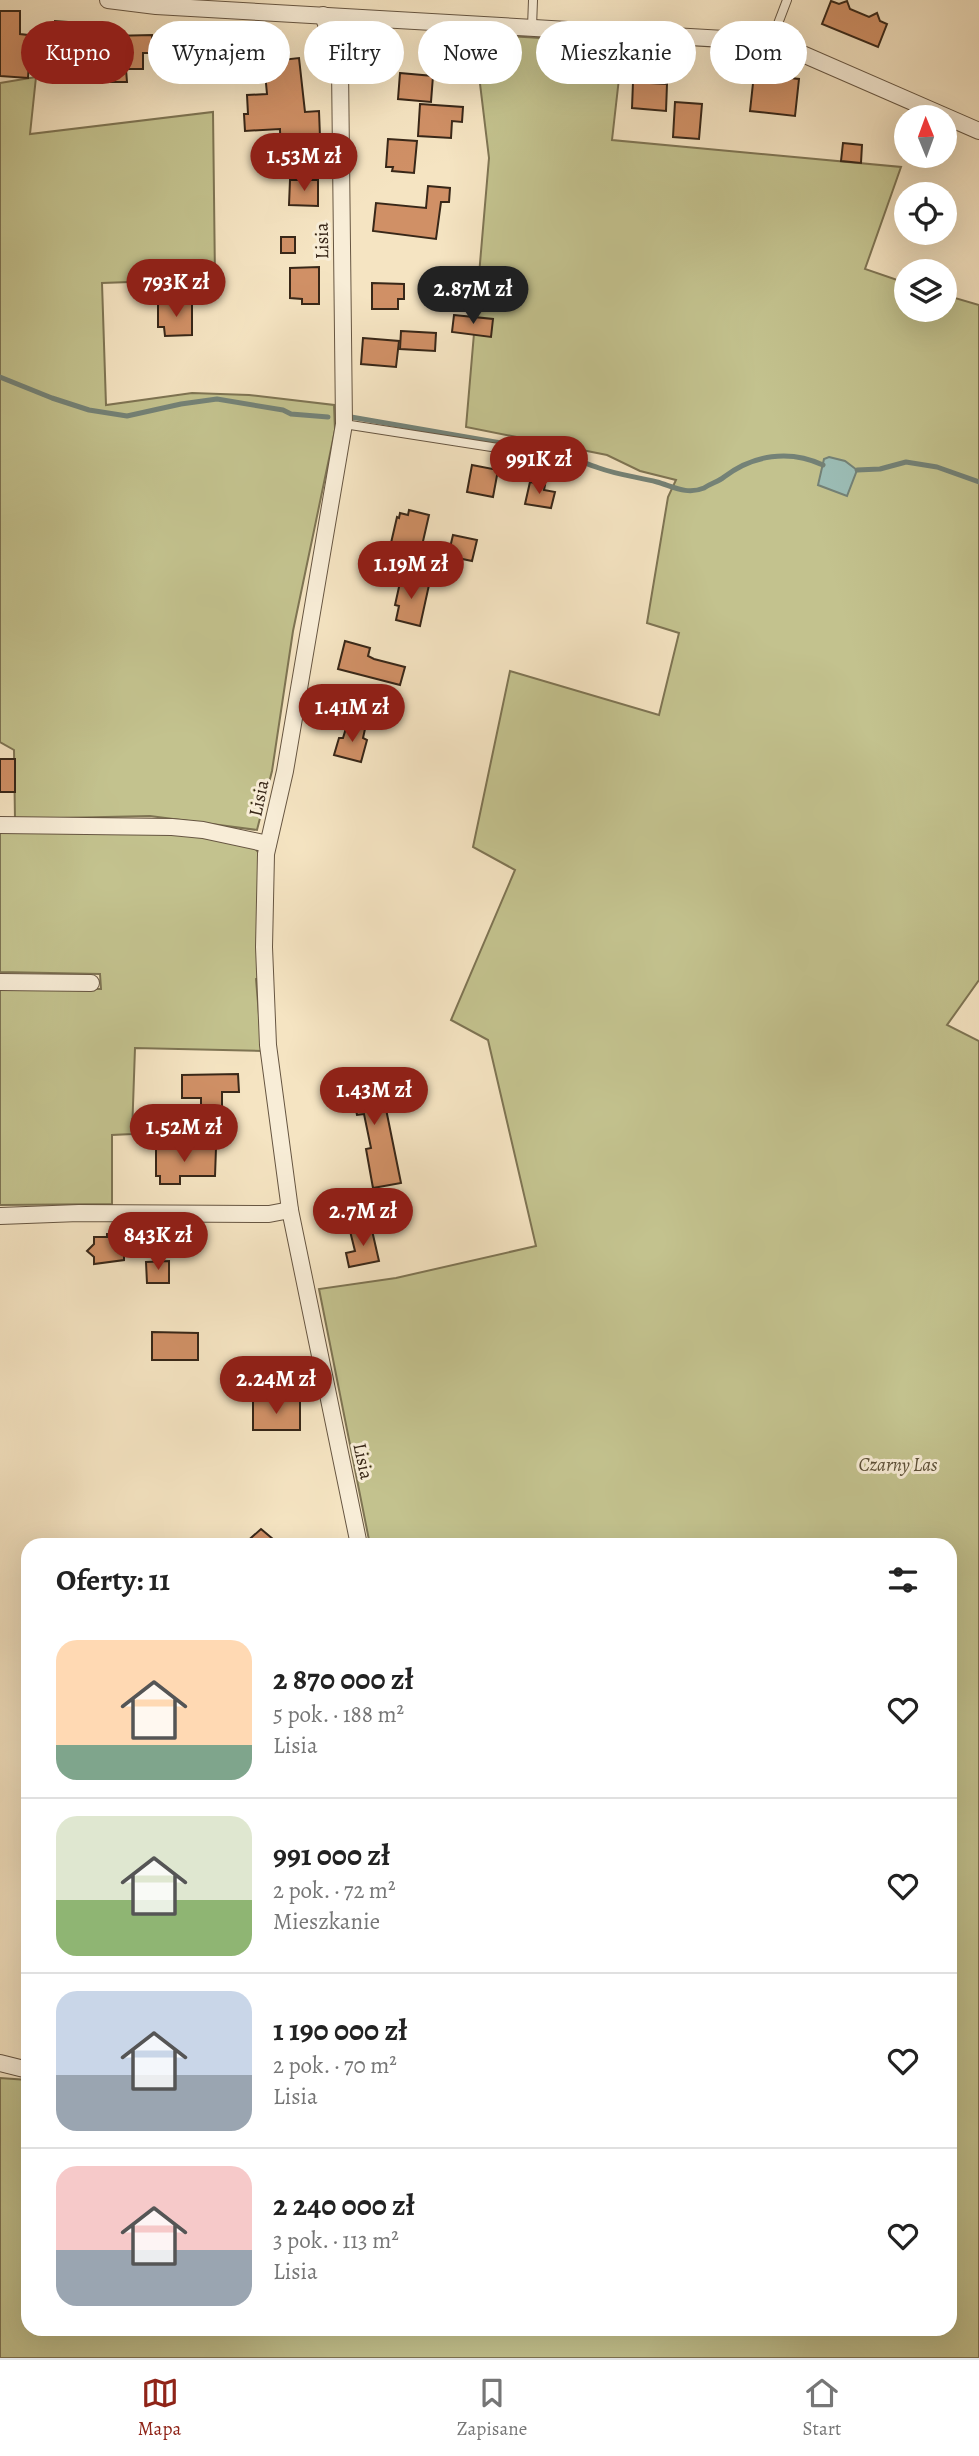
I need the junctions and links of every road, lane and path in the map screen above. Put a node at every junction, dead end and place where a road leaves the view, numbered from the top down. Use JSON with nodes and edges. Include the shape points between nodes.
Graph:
{"nodes":[{"id":1,"x":108,"y":0,"type":"edge"},
{"id":2,"x":533,"y":0,"type":"edge"},
{"id":3,"x":787,"y":0,"type":"edge"},
{"id":4,"x":323,"y":15,"type":"junction"},
{"id":5,"x":779,"y":21,"type":"edge"},
{"id":6,"x":532,"y":27,"type":"junction"},
{"id":7,"x":710,"y":38,"type":"edge"},
{"id":8,"x":807,"y":57,"type":"edge"},
{"id":9,"x":979,"y":131,"type":"edge"},
{"id":10,"x":344,"y":424,"type":"junction"},
{"id":11,"x":543,"y":455,"type":"dead end"},
{"id":12,"x":0,"y":825,"type":"edge"},
{"id":13,"x":268,"y":844,"type":"junction"},
{"id":14,"x":0,"y":982,"type":"edge"},
{"id":15,"x":91,"y":983,"type":"dead end"},
{"id":16,"x":290,"y":1210,"type":"junction"},
{"id":17,"x":0,"y":1216,"type":"edge"},
{"id":18,"x":358,"y":1538,"type":"edge"},
{"id":19,"x":0,"y":2063,"type":"edge"},
{"id":20,"x":21,"y":2068,"type":"edge"}],
"edges":[{"from":1,"to":4,"type":"street"},
{"from":2,"to":6,"type":"lane"},
{"from":3,"to":5,"type":"lane"},
{"from":4,"to":6,"type":"street"},
{"from":4,"to":10,"type":"street","name":"Lisia","via":[[340,67]]},
{"from":6,"to":7,"type":"street"},
{"from":8,"to":9,"type":"street"},
{"from":10,"to":11,"type":"lane"},
{"from":10,"to":13,"type":"street","name":"Lisia","via":[[285,771]]},
{"from":12,"to":13,"type":"street","via":[[172,827]]},
{"from":13,"to":16,"type":"street","name":"Lisia","via":[[266,1009]]},
{"from":14,"to":15,"type":"street"},
{"from":16,"to":17,"type":"street","via":[[269,1214]]},
{"from":16,"to":18,"type":"street","name":"Lisia"},
{"from":19,"to":20,"type":"street"}]}
